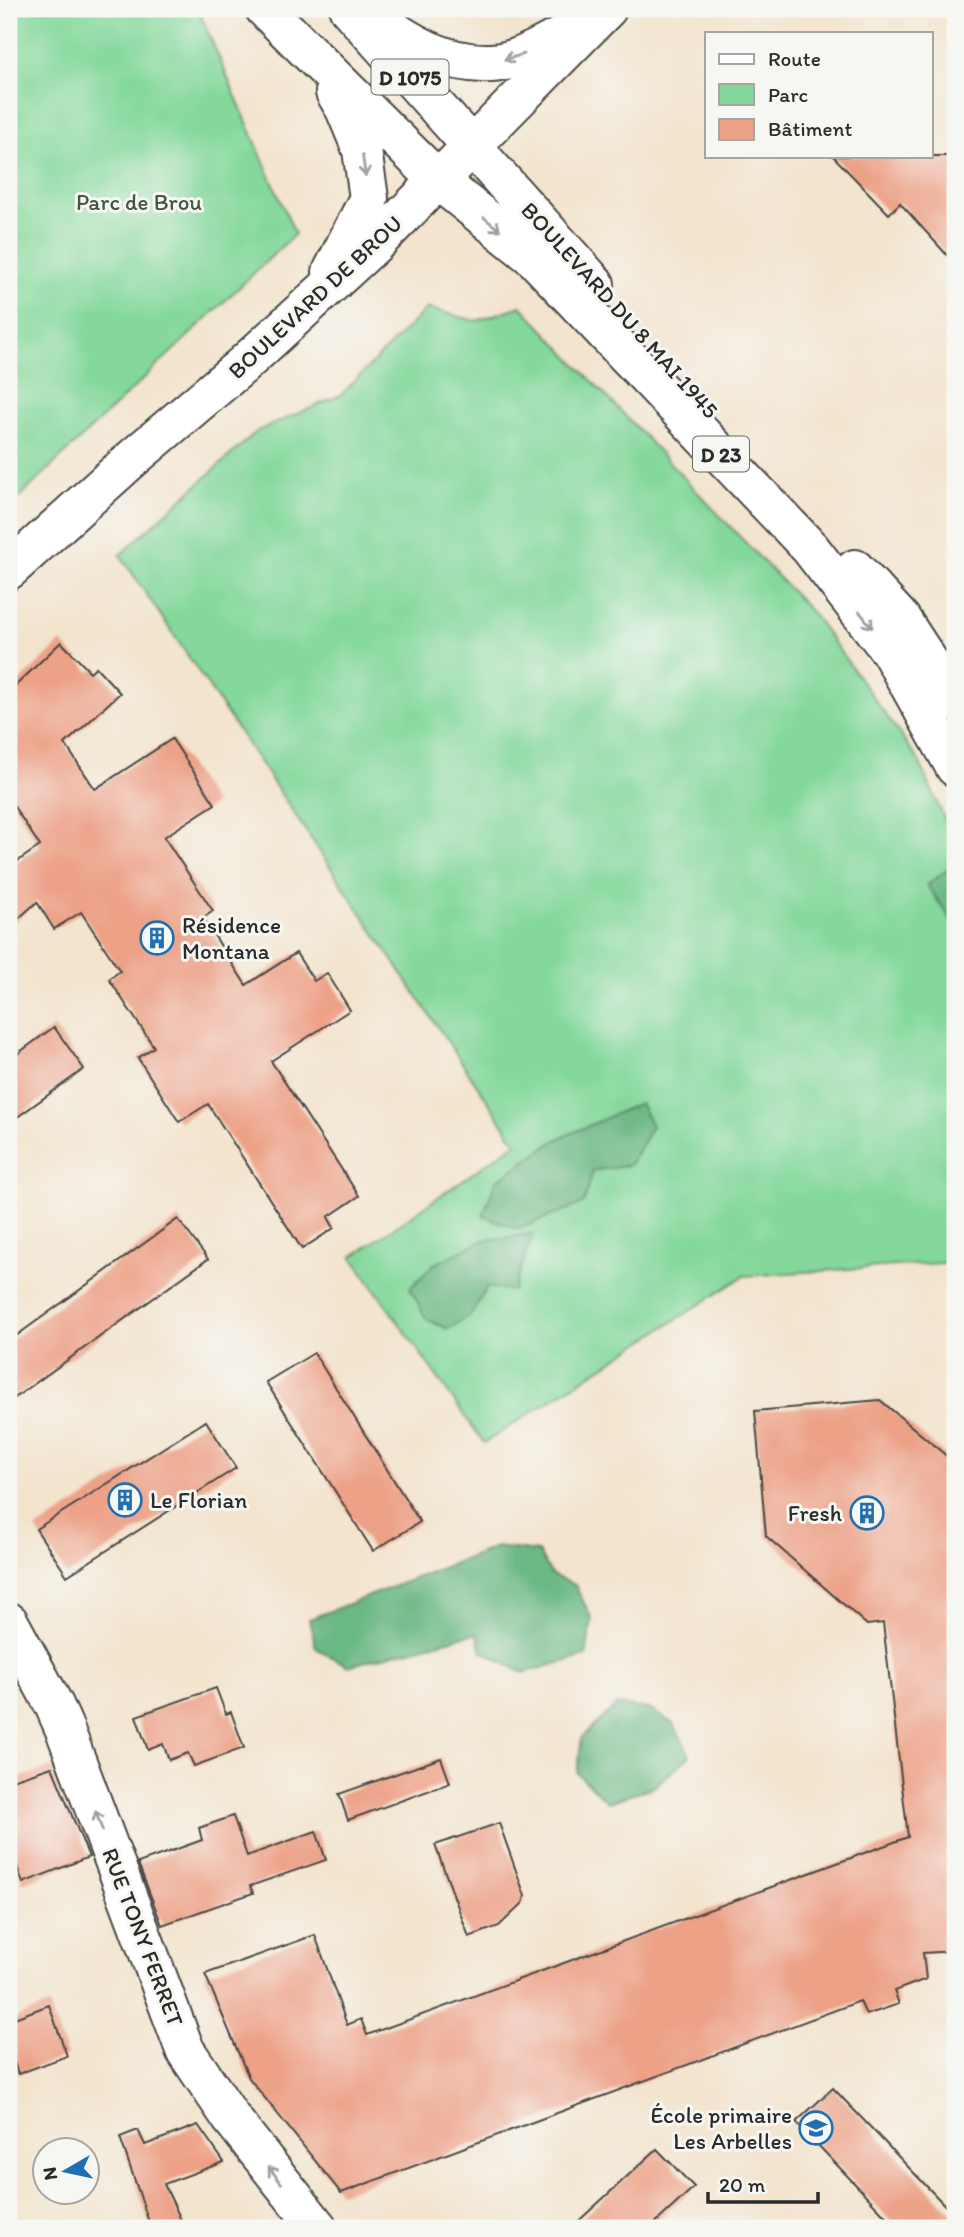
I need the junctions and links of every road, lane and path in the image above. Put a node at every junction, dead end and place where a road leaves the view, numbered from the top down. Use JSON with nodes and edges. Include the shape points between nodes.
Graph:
{"nodes":[{"id":1,"x":265,"y":9,"type":"edge"},
{"id":2,"x":349,"y":9,"type":"edge"},
{"id":3,"x":364,"y":9,"type":"edge"},
{"id":4,"x":602,"y":13,"type":"edge"},
{"id":5,"x":317,"y":60,"type":"junction"},
{"id":6,"x":470,"y":146,"type":"junction"},
{"id":7,"x":439,"y":181,"type":"junction"},
{"id":8,"x":320,"y":295,"type":"junction"},
{"id":9,"x":13,"y":558,"type":"edge"},
{"id":10,"x":955,"y":702,"type":"edge"},
{"id":11,"x":955,"y":767,"type":"edge"},
{"id":12,"x":9,"y":1622,"type":"edge"},
{"id":13,"x":318,"y":2228,"type":"edge"}],
"edges":[{"from":1,"to":5,"type":"main road","number":"D 1075"},
{"from":2,"to":6,"type":"main road","number":"D 1075"},
{"from":4,"to":3,"type":"main road","one_way":true,"via":[[525,54],[493,63],[451,60],[401,37]]},
{"from":4,"to":6,"type":"main road","name":"BOULEVARD DE BROU"},
{"from":5,"to":7,"type":"main road","number":"D 1075"},
{"from":5,"to":8,"type":"main road","one_way":true,"via":[[362,150],[369,198]]},
{"from":6,"to":7,"type":"main road","name":"BOULEVARD DE BROU"},
{"from":6,"to":10,"type":"main road","name":"BOULEVARD DU 8 MAI 1945","number":"D 23","via":[[901,619]]},
{"from":7,"to":8,"type":"main road","name":"BOULEVARD DE BROU"},
{"from":7,"to":11,"type":"main road","name":"BOULEVARD DU 8 MAI 1945","number":"D 23","one_way":true,"via":[[534,258],[810,548],[890,652]]},
{"from":8,"to":9,"type":"main road","name":"BOULEVARD DE BROU"},
{"from":13,"to":12,"type":"main road","name":"RUE TONY FERRET","one_way":true,"via":[[231,2118],[185,2050],[65,1730]]}]}
